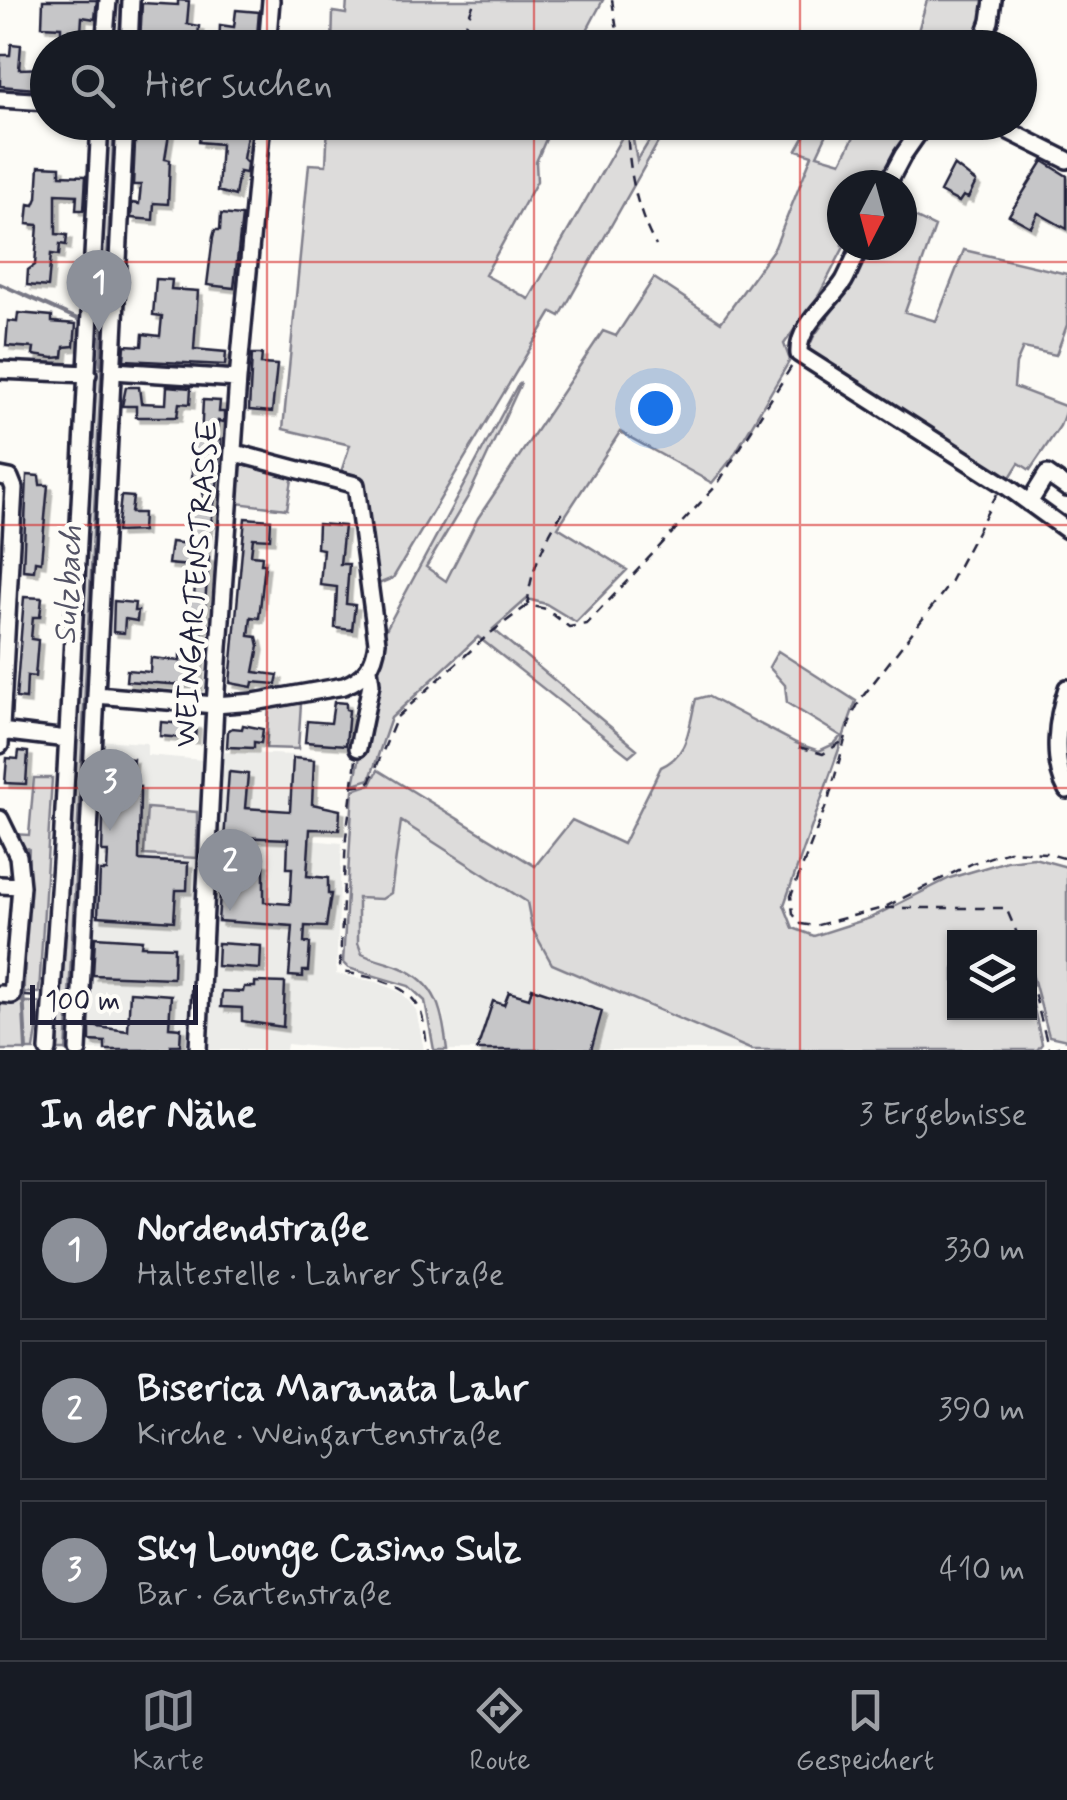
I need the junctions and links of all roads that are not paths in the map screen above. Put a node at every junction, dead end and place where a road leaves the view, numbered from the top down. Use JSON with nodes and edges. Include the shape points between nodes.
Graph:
{"nodes":[{"id":1,"x":108,"y":0,"type":"edge"},
{"id":2,"x":131,"y":0,"type":"edge"},
{"id":3,"x":271,"y":0,"type":"edge"},
{"id":4,"x":993,"y":0,"type":"edge"},
{"id":5,"x":106,"y":30,"type":"edge"},
{"id":6,"x":129,"y":30,"type":"edge"},
{"id":7,"x":269,"y":30,"type":"edge"},
{"id":8,"x":985,"y":30,"type":"edge"},
{"id":9,"x":0,"y":99,"type":"edge"},
{"id":10,"x":30,"y":101,"type":"edge"},
{"id":11,"x":99,"y":140,"type":"edge"},
{"id":12,"x":124,"y":140,"type":"edge"},
{"id":13,"x":260,"y":140,"type":"edge"},
{"id":14,"x":913,"y":140,"type":"edge"},
{"id":15,"x":1027,"y":140,"type":"edge"},
{"id":16,"x":1067,"y":160,"type":"edge"},
{"id":17,"x":895,"y":170,"type":"edge"},
{"id":18,"x":854,"y":260,"type":"edge"},
{"id":19,"x":0,"y":370,"type":"edge"},
{"id":20,"x":112,"y":371,"type":"junction"},
{"id":21,"x":88,"y":374,"type":"junction"},
{"id":22,"x":238,"y":378,"type":"junction"},
{"id":23,"x":235,"y":453,"type":"junction"},
{"id":24,"x":0,"y":476,"type":"edge"},
{"id":25,"x":1067,"y":488,"type":"edge"},
{"id":26,"x":1029,"y":503,"type":"junction"},
{"id":27,"x":1067,"y":530,"type":"edge"},
{"id":28,"x":369,"y":669,"type":"junction"},
{"id":29,"x":1067,"y":688,"type":"edge"},
{"id":30,"x":96,"y":695,"type":"junction"},
{"id":31,"x":214,"y":705,"type":"junction"},
{"id":32,"x":0,"y":731,"type":"edge"},
{"id":33,"x":67,"y":739,"type":"junction"},
{"id":34,"x":0,"y":746,"type":"edge"},
{"id":35,"x":358,"y":748,"type":"road end"},
{"id":36,"x":1067,"y":790,"type":"edge"},
{"id":37,"x":2,"y":828,"type":"edge"},
{"id":38,"x":0,"y":884,"type":"edge"},
{"id":39,"x":20,"y":886,"type":"junction"},
{"id":40,"x":0,"y":936,"type":"edge"},
{"id":41,"x":18,"y":938,"type":"junction"},
{"id":42,"x":0,"y":994,"type":"edge"},
{"id":43,"x":48,"y":1050,"type":"edge"},
{"id":44,"x":78,"y":1050,"type":"edge"},
{"id":45,"x":198,"y":1050,"type":"edge"}],
"edges":[{"from":1,"to":5,"type":"street"},
{"from":2,"to":6,"type":"street"},
{"from":3,"to":7,"type":"street"},
{"from":4,"to":8,"type":"street"},
{"from":9,"to":10,"type":"street"},
{"from":11,"to":21,"type":"street"},
{"from":12,"to":20,"type":"street"},
{"from":13,"to":22,"type":"street","name":"WEINGARTENSTRASSE"},
{"from":14,"to":17,"type":"street"},
{"from":15,"to":16,"type":"street"},
{"from":18,"to":26,"type":"street","via":[[806,330],[799,354]]},
{"from":19,"to":21,"type":"street"},
{"from":20,"to":22,"type":"street"},
{"from":20,"to":30,"type":"street"},
{"from":21,"to":33,"type":"street"},
{"from":22,"to":23,"type":"street","name":"WEINGARTENSTRASSE"},
{"from":23,"to":28,"type":"street","via":[[356,485],[377,642]]},
{"from":23,"to":31,"type":"street","name":"WEINGARTENSTRASSE"},
{"from":24,"to":32,"type":"street","via":[[14,488]]},
{"from":25,"to":26,"type":"street","via":[[1047,474]]},
{"from":26,"to":27,"type":"street"},
{"from":28,"to":31,"type":"street","via":[[356,681],[320,692]]},
{"from":28,"to":35,"type":"street"},
{"from":29,"to":36,"type":"street","via":[[1057,751]]},
{"from":30,"to":31,"type":"street"},
{"from":30,"to":44,"type":"street"},
{"from":31,"to":45,"type":"street","name":"WEINGARTENSTRASSE"},
{"from":32,"to":33,"type":"street"},
{"from":32,"to":34,"type":"street"},
{"from":33,"to":43,"type":"street"},
{"from":37,"to":39,"type":"street","via":[[18,856]]},
{"from":38,"to":39,"type":"street"},
{"from":39,"to":41,"type":"street"},
{"from":40,"to":41,"type":"street"},
{"from":41,"to":42,"type":"street","via":[[12,995]]}]}
